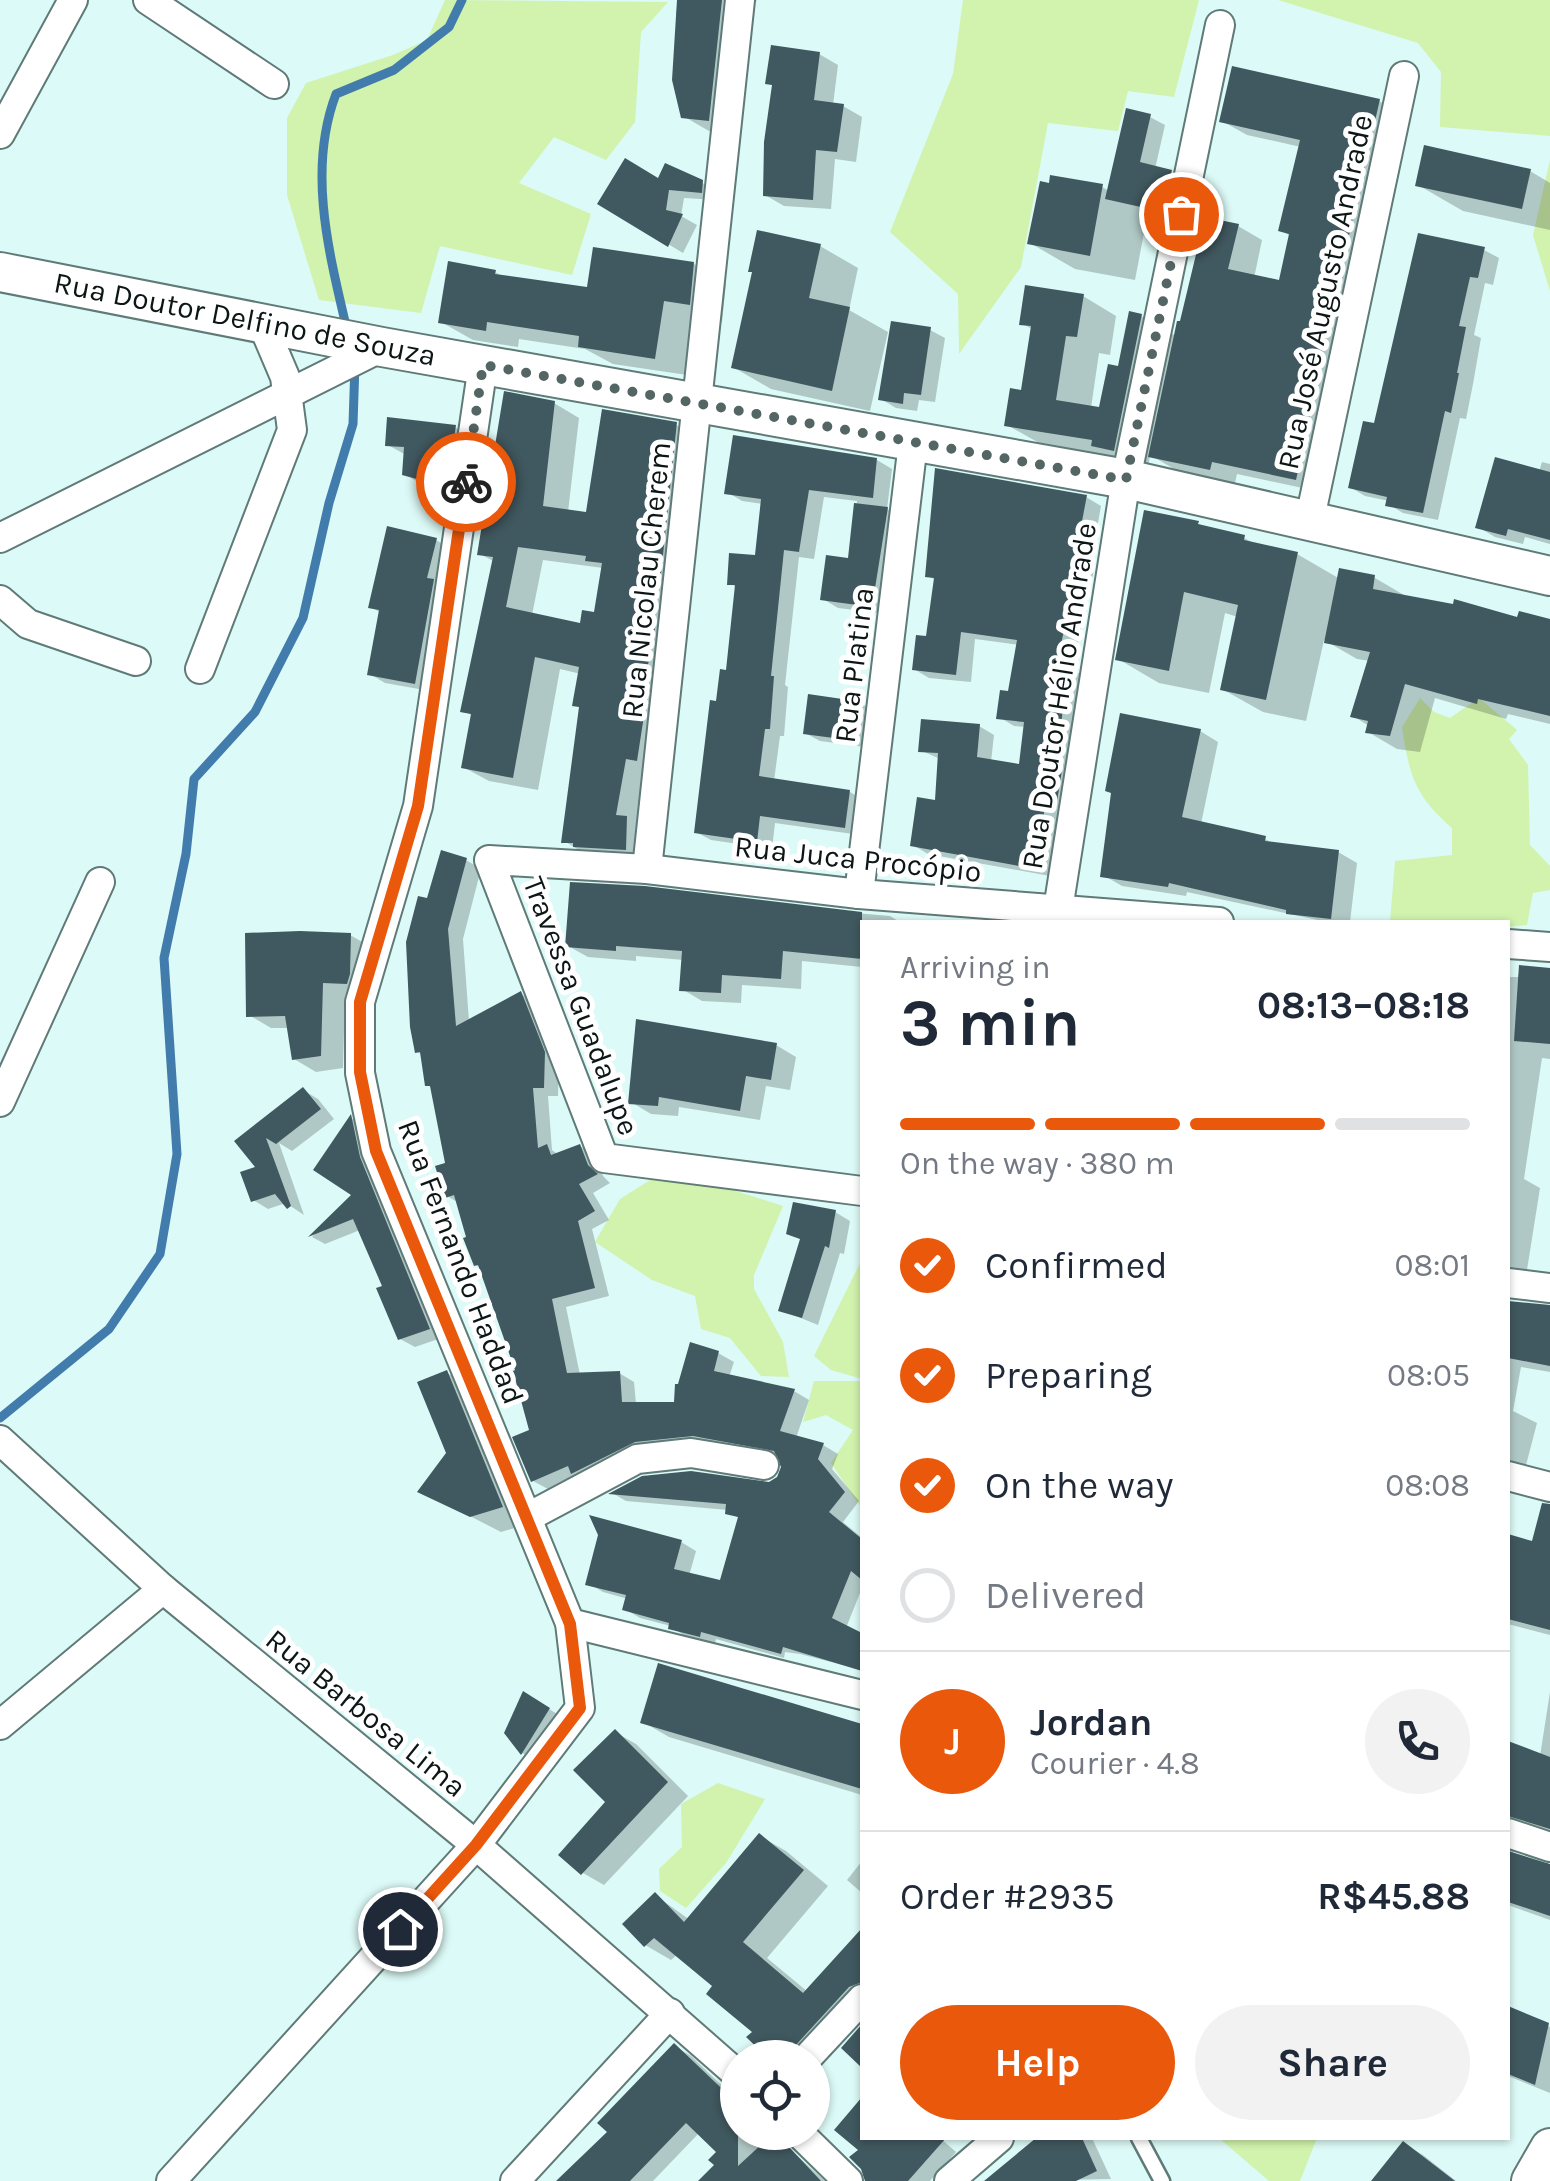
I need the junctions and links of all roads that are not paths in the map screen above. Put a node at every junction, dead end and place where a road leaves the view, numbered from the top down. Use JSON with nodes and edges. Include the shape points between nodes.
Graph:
{"nodes":[{"id":1,"x":73,"y":0,"type":"edge"},
{"id":2,"x":148,"y":0,"type":"edge"},
{"id":3,"x":740,"y":0,"type":"edge"},
{"id":4,"x":1220,"y":25,"type":"dead end"},
{"id":5,"x":1404,"y":76,"type":"dead end"},
{"id":6,"x":274,"y":84,"type":"dead end"},
{"id":7,"x":0,"y":134,"type":"edge"},
{"id":8,"x":0,"y":272,"type":"edge"},
{"id":9,"x":262,"y":323,"type":"junction"},
{"id":10,"x":382,"y":347,"type":"junction"},
{"id":11,"x":483,"y":365,"type":"junction"},
{"id":12,"x":290,"y":396,"type":"junction"},
{"id":13,"x":698,"y":403,"type":"junction"},
{"id":14,"x":913,"y":443,"type":"junction"},
{"id":15,"x":1126,"y":480,"type":"junction"},
{"id":16,"x":1309,"y":522,"type":"junction"},
{"id":17,"x":0,"y":538,"type":"edge"},
{"id":18,"x":1550,"y":576,"type":"edge"},
{"id":19,"x":0,"y":600,"type":"edge"},
{"id":20,"x":136,"y":661,"type":"dead end"},
{"id":21,"x":200,"y":669,"type":"dead end"},
{"id":22,"x":489,"y":860,"type":"joint"},
{"id":23,"x":647,"y":869,"type":"junction"},
{"id":24,"x":100,"y":882,"type":"dead end"},
{"id":25,"x":860,"y":894,"type":"junction"},
{"id":26,"x":1057,"y":916,"type":"edge"},
{"id":27,"x":1165,"y":920,"type":"edge"},
{"id":28,"x":1510,"y":944,"type":"edge"},
{"id":29,"x":1550,"y":947,"type":"edge"},
{"id":30,"x":0,"y":1102,"type":"edge"},
{"id":31,"x":860,"y":1190,"type":"edge"},
{"id":32,"x":1510,"y":1283,"type":"edge"},
{"id":33,"x":1550,"y":1288,"type":"edge"},
{"id":34,"x":0,"y":1440,"type":"edge"},
{"id":35,"x":764,"y":1464,"type":"dead end"},
{"id":36,"x":1510,"y":1477,"type":"edge"},
{"id":37,"x":1550,"y":1487,"type":"edge"},
{"id":38,"x":528,"y":1517,"type":"junction"},
{"id":39,"x":163,"y":1589,"type":"junction"},
{"id":40,"x":570,"y":1624,"type":"junction"},
{"id":41,"x":860,"y":1695,"type":"edge"},
{"id":42,"x":0,"y":1725,"type":"edge"},
{"id":43,"x":1510,"y":1835,"type":"edge"},
{"id":44,"x":476,"y":1845,"type":"junction"},
{"id":45,"x":1550,"y":1848,"type":"edge"},
{"id":46,"x":860,"y":2001,"type":"edge"},
{"id":47,"x":670,"y":2013,"type":"junction"},
{"id":48,"x":824,"y":2040,"type":"edge"},
{"id":49,"x":720,"y":2059,"type":"edge"},
{"id":50,"x":996,"y":2140,"type":"edge"},
{"id":51,"x":1140,"y":2140,"type":"edge"},
{"id":52,"x":1550,"y":2148,"type":"edge"},
{"id":53,"x":816,"y":2150,"type":"edge"},
{"id":54,"x":171,"y":2181,"type":"edge"},
{"id":55,"x":515,"y":2181,"type":"edge"},
{"id":56,"x":848,"y":2181,"type":"edge"},
{"id":57,"x":949,"y":2181,"type":"edge"},
{"id":58,"x":1162,"y":2181,"type":"edge"},
{"id":59,"x":1531,"y":2181,"type":"edge"}],
"edges":[{"from":1,"to":7,"type":"street"},
{"from":2,"to":6,"type":"street"},
{"from":3,"to":13,"type":"street","name":"Rua Nicolau Cherem"},
{"from":4,"to":15,"type":"street","name":"Rua Doutor Hélio Andrade"},
{"from":5,"to":16,"type":"street","name":"Rua José Augusto Andrade"},
{"from":8,"to":9,"type":"street","name":"Rua Doutor Delfino de Souza"},
{"from":9,"to":10,"type":"street","name":"Rua Doutor Delfino de Souza"},
{"from":9,"to":12,"type":"street"},
{"from":10,"to":11,"type":"street","name":"Rua Doutor Delfino de Souza"},
{"from":10,"to":12,"type":"street"},
{"from":11,"to":13,"type":"street","name":"Rua Doutor Delfino de Souza"},
{"from":11,"to":38,"type":"street","name":"Rua Fernando Haddad","via":[[418,806],[360,1002],[360,1072],[376,1151]]},
{"from":12,"to":17,"type":"street"},
{"from":12,"to":21,"type":"street","via":[[292,430]]},
{"from":13,"to":14,"type":"street","name":"Rua Doutor Delfino de Souza"},
{"from":13,"to":23,"type":"street","name":"Rua Nicolau Cherem"},
{"from":14,"to":15,"type":"street","name":"Rua Doutor Delfino de Souza"},
{"from":14,"to":25,"type":"street","name":"Rua Platina"},
{"from":15,"to":16,"type":"street","name":"Rua Doutor Delfino de Souza"},
{"from":15,"to":26,"type":"street","name":"Rua Doutor Hélio Andrade"},
{"from":16,"to":18,"type":"street","name":"Rua Doutor Delfino de Souza"},
{"from":19,"to":20,"type":"street","via":[[28,624]]},
{"from":22,"to":23,"type":"street","name":"Rua Juca Procópio"},
{"from":22,"to":31,"type":"street","name":"Travessa Guadalupe","via":[[604,1158]]},
{"from":23,"to":25,"type":"street","name":"Rua Juca Procópio"},
{"from":24,"to":30,"type":"street"},
{"from":25,"to":26,"type":"street","name":"Rua Juca Procópio"},
{"from":26,"to":27,"type":"street","name":"Rua Juca Procópio"},
{"from":28,"to":29,"type":"street"},
{"from":32,"to":33,"type":"street"},
{"from":34,"to":39,"type":"street","name":"Rua Barbosa Lima"},
{"from":35,"to":38,"type":"street","via":[[691,1453],[638,1458]]},
{"from":36,"to":37,"type":"street"},
{"from":38,"to":40,"type":"street","name":"Rua Fernando Haddad"},
{"from":39,"to":42,"type":"street"},
{"from":39,"to":44,"type":"street","name":"Rua Barbosa Lima"},
{"from":40,"to":41,"type":"street"},
{"from":40,"to":44,"type":"street","name":"Rua Fernando Haddad","via":[[580,1708]]},
{"from":43,"to":45,"type":"street"},
{"from":44,"to":47,"type":"street","name":"Rua Barbosa Lima"},
{"from":44,"to":54,"type":"street","name":"Rua Fernando Haddad"},
{"from":46,"to":48,"type":"street"},
{"from":47,"to":49,"type":"street","name":"Rua Barbosa Lima"},
{"from":47,"to":55,"type":"street"},
{"from":50,"to":57,"type":"street"},
{"from":51,"to":58,"type":"lane"},
{"from":52,"to":59,"type":"street"},
{"from":53,"to":56,"type":"street"}]}
